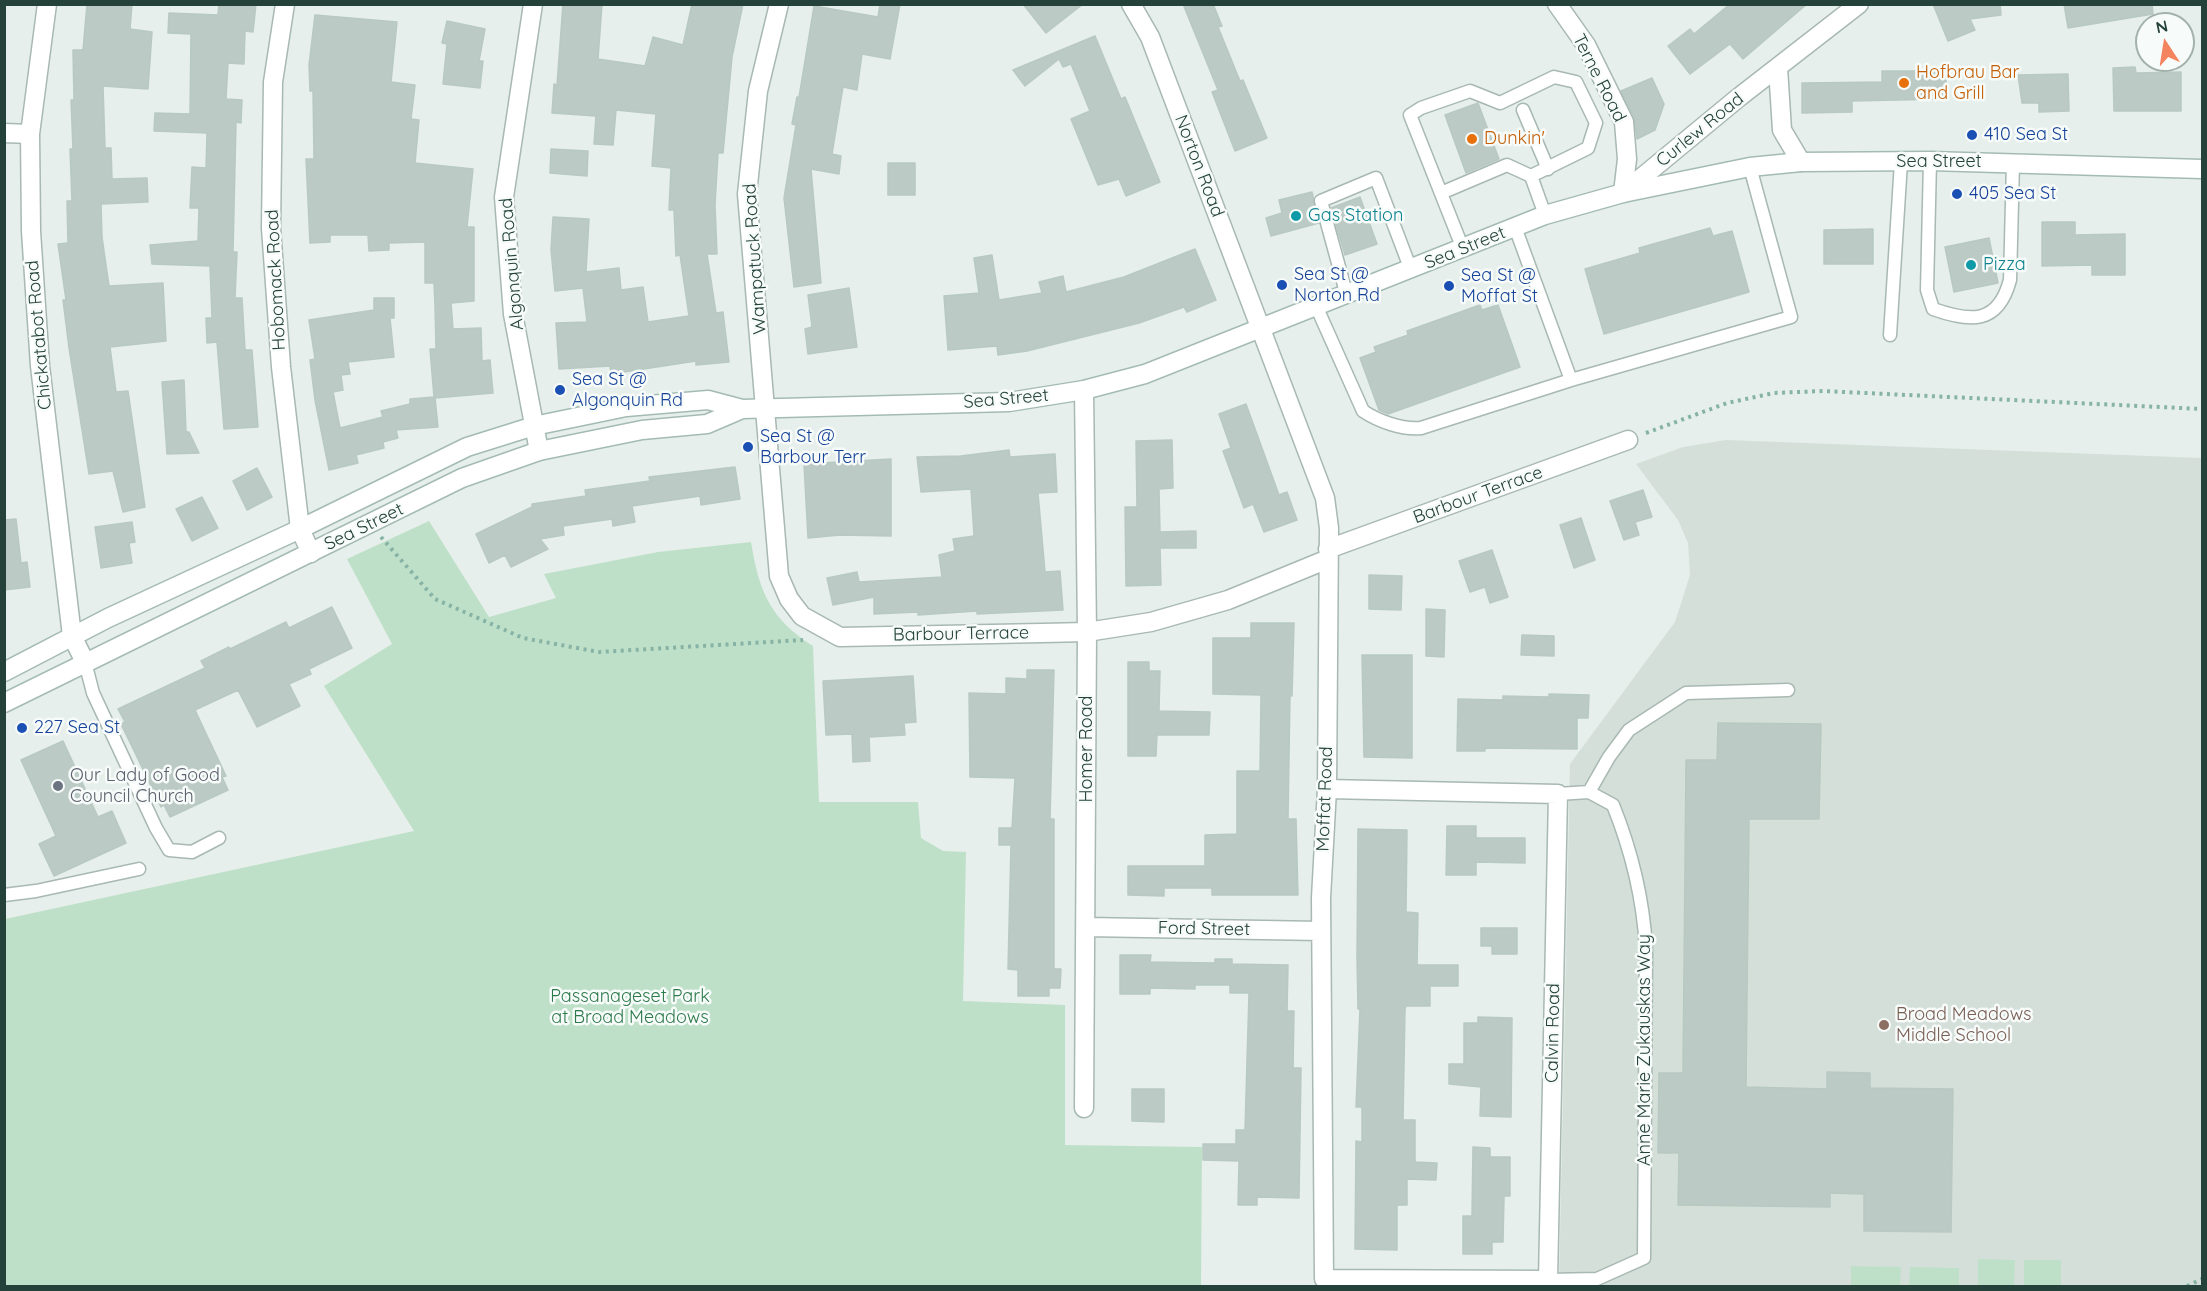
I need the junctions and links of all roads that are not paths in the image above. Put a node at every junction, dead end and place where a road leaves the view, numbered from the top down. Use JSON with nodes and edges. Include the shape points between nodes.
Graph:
{"nodes":[{"id":1,"x":47,"y":4,"type":"edge"},
{"id":2,"x":285,"y":4,"type":"edge"},
{"id":3,"x":533,"y":4,"type":"edge"},
{"id":4,"x":779,"y":4,"type":"edge"},
{"id":5,"x":1131,"y":4,"type":"edge"},
{"id":6,"x":1557,"y":4,"type":"edge"},
{"id":7,"x":1859,"y":4,"type":"edge"},
{"id":8,"x":1778,"y":68,"type":"junction"},
{"id":9,"x":1523,"y":110,"type":"dead end"},
{"id":10,"x":4,"y":133,"type":"edge"},
{"id":11,"x":30,"y":134,"type":"junction"},
{"id":12,"x":1930,"y":161,"type":"junction"},
{"id":13,"x":1801,"y":162,"type":"junction"},
{"id":14,"x":1901,"y":162,"type":"junction"},
{"id":15,"x":2013,"y":163,"type":"junction"},
{"id":16,"x":1750,"y":167,"type":"junction"},
{"id":17,"x":1548,"y":169,"type":"junction"},
{"id":18,"x":2202,"y":169,"type":"edge"},
{"id":19,"x":1531,"y":176,"type":"junction"},
{"id":20,"x":1440,"y":193,"type":"junction"},
{"id":21,"x":1623,"y":194,"type":"junction"},
{"id":22,"x":1545,"y":216,"type":"junction"},
{"id":23,"x":1515,"y":227,"type":"junction"},
{"id":24,"x":1463,"y":249,"type":"junction"},
{"id":25,"x":1411,"y":270,"type":"junction"},
{"id":26,"x":1347,"y":296,"type":"junction"},
{"id":27,"x":1317,"y":308,"type":"junction"},
{"id":28,"x":1262,"y":330,"type":"junction"},
{"id":29,"x":1890,"y":335,"type":"dead end"},
{"id":30,"x":1571,"y":380,"type":"junction"},
{"id":31,"x":1084,"y":390,"type":"junction"},
{"id":32,"x":767,"y":407,"type":"junction"},
{"id":33,"x":742,"y":409,"type":"junction"},
{"id":34,"x":534,"y":426,"type":"junction"},
{"id":35,"x":1628,"y":440,"type":"road end"},
{"id":36,"x":539,"y":451,"type":"junction"},
{"id":37,"x":300,"y":529,"type":"junction"},
{"id":38,"x":311,"y":553,"type":"junction"},
{"id":39,"x":1328,"y":554,"type":"junction"},
{"id":40,"x":1087,"y":632,"type":"junction"},
{"id":41,"x":72,"y":636,"type":"junction"},
{"id":42,"x":85,"y":662,"type":"junction"},
{"id":43,"x":4,"y":672,"type":"edge"},
{"id":44,"x":1788,"y":690,"type":"dead end"},
{"id":45,"x":4,"y":703,"type":"edge"},
{"id":46,"x":1327,"y":789,"type":"junction"},
{"id":47,"x":1589,"y":792,"type":"junction"},
{"id":48,"x":1558,"y":794,"type":"junction"},
{"id":49,"x":219,"y":838,"type":"dead end"},
{"id":50,"x":139,"y":869,"type":"dead end"},
{"id":51,"x":6,"y":892,"type":"edge"},
{"id":52,"x":1086,"y":927,"type":"junction"},
{"id":53,"x":1321,"y":931,"type":"junction"},
{"id":54,"x":1084,"y":1108,"type":"dead end"},
{"id":55,"x":1548,"y":1280,"type":"junction"}],
"edges":[{"from":1,"to":11,"type":"street","name":"Chickatabot Road"},
{"from":2,"to":37,"type":"street","name":"Hobomack Road","via":[[273,82],[271,228],[281,367]]},
{"from":3,"to":34,"type":"street","name":"Algonquin Road","via":[[504,197],[513,314]]},
{"from":4,"to":32,"type":"street","name":"Wampatuck Road","via":[[758,91],[747,194]]},
{"from":5,"to":28,"type":"street","name":"Norton Road","via":[[1150,37]]},
{"from":6,"to":21,"type":"street","name":"Terne Road","via":[[1586,45],[1624,122]]},
{"from":7,"to":8,"type":"street","name":"Curlew Road"},
{"from":8,"to":13,"type":"street","via":[[1782,130]]},
{"from":8,"to":21,"type":"street","name":"Curlew Road"},
{"from":9,"to":17,"type":"lane"},
{"from":10,"to":11,"type":"street"},
{"from":11,"to":41,"type":"street","name":"Chickatabot Road","via":[[31,231],[40,366]]},
{"from":12,"to":14,"type":"street","name":"Sea Street"},
{"from":12,"to":15,"type":"street","name":"Sea Street"},
{"from":12,"to":15,"type":"lane","via":[[1927,290],[1933,309],[1960,319],[1991,313],[2005,298],[2010,280]]},
{"from":13,"to":14,"type":"street","name":"Sea Street"},
{"from":13,"to":16,"type":"street","name":"Sea Street"},
{"from":14,"to":29,"type":"lane"},
{"from":15,"to":18,"type":"street","name":"Sea Street"},
{"from":16,"to":21,"type":"street","name":"Sea Street"},
{"from":16,"to":30,"type":"lane","via":[[1791,317]]},
{"from":17,"to":19,"type":"lane"},
{"from":17,"to":20,"type":"lane","via":[[1588,148],[1596,123],[1576,82],[1554,77],[1500,103],[1470,91],[1410,115]]},
{"from":19,"to":20,"type":"lane","via":[[1507,165]]},
{"from":19,"to":22,"type":"lane"},
{"from":20,"to":24,"type":"lane"},
{"from":21,"to":22,"type":"street","name":"Sea Street"},
{"from":22,"to":23,"type":"street","name":"Sea Street"},
{"from":23,"to":24,"type":"street","name":"Sea Street"},
{"from":23,"to":30,"type":"lane"},
{"from":24,"to":25,"type":"street","name":"Sea Street"},
{"from":25,"to":26,"type":"street","name":"Sea Street"},
{"from":25,"to":26,"type":"lane","via":[[1376,178],[1321,201]]},
{"from":26,"to":27,"type":"street","name":"Sea Street"},
{"from":27,"to":28,"type":"street","name":"Sea Street"},
{"from":27,"to":30,"type":"lane","via":[[1363,411],[1395,424],[1421,428]]},
{"from":28,"to":31,"type":"street","name":"Sea Street","via":[[1144,374]]},
{"from":28,"to":39,"type":"street","name":"Moffat Road","via":[[1325,498]]},
{"from":31,"to":32,"type":"street","name":"Sea Street","via":[[1010,402]]},
{"from":31,"to":40,"type":"street","name":"Homer Road"},
{"from":32,"to":33,"type":"street","name":"Sea Street"},
{"from":32,"to":40,"type":"street","name":"Barbour Terrace","via":[[779,576],[802,616],[840,637]]},
{"from":33,"to":34,"type":"street","name":"Sea Street","via":[[708,399],[626,407]]},
{"from":33,"to":36,"type":"street","name":"Sea Street","via":[[708,424],[642,430]]},
{"from":34,"to":36,"type":"street","name":"Algonquin Road"},
{"from":34,"to":37,"type":"street","name":"Sea Street","via":[[467,447]]},
{"from":35,"to":39,"type":"street","name":"Barbour Terrace"},
{"from":36,"to":38,"type":"street","name":"Sea Street","via":[[462,478]]},
{"from":37,"to":38,"type":"street","name":"Hobomack Road"},
{"from":37,"to":41,"type":"street","name":"Sea Street"},
{"from":38,"to":42,"type":"street","name":"Sea Street"},
{"from":39,"to":40,"type":"street","name":"Barbour Terrace","via":[[1228,600],[1151,622]]},
{"from":39,"to":46,"type":"street","name":"Moffat Road"},
{"from":40,"to":52,"type":"street","name":"Homer Road"},
{"from":41,"to":42,"type":"street","name":"Chickatabot Road"},
{"from":41,"to":43,"type":"street","name":"Sea Street"},
{"from":42,"to":45,"type":"street","name":"Sea Street"},
{"from":42,"to":49,"type":"lane","via":[[93,693],[169,850],[192,852]]},
{"from":44,"to":47,"type":"lane","via":[[1686,693],[1629,730]]},
{"from":46,"to":48,"type":"street"},
{"from":46,"to":53,"type":"street","name":"Moffat Road"},
{"from":47,"to":48,"type":"lane"},
{"from":47,"to":55,"type":"lane","name":"Anne Marie Zukauskas Way","via":[[1614,805],[1643,904],[1644,1258],[1597,1279]]},
{"from":48,"to":55,"type":"street","name":"Calvin Road"},
{"from":50,"to":51,"type":"lane","via":[[36,891]]},
{"from":52,"to":53,"type":"street","name":"Ford Street"},
{"from":52,"to":54,"type":"street","name":"Homer Road"},
{"from":53,"to":55,"type":"street","name":"Moffat Road","via":[[1324,1279]]}]}
